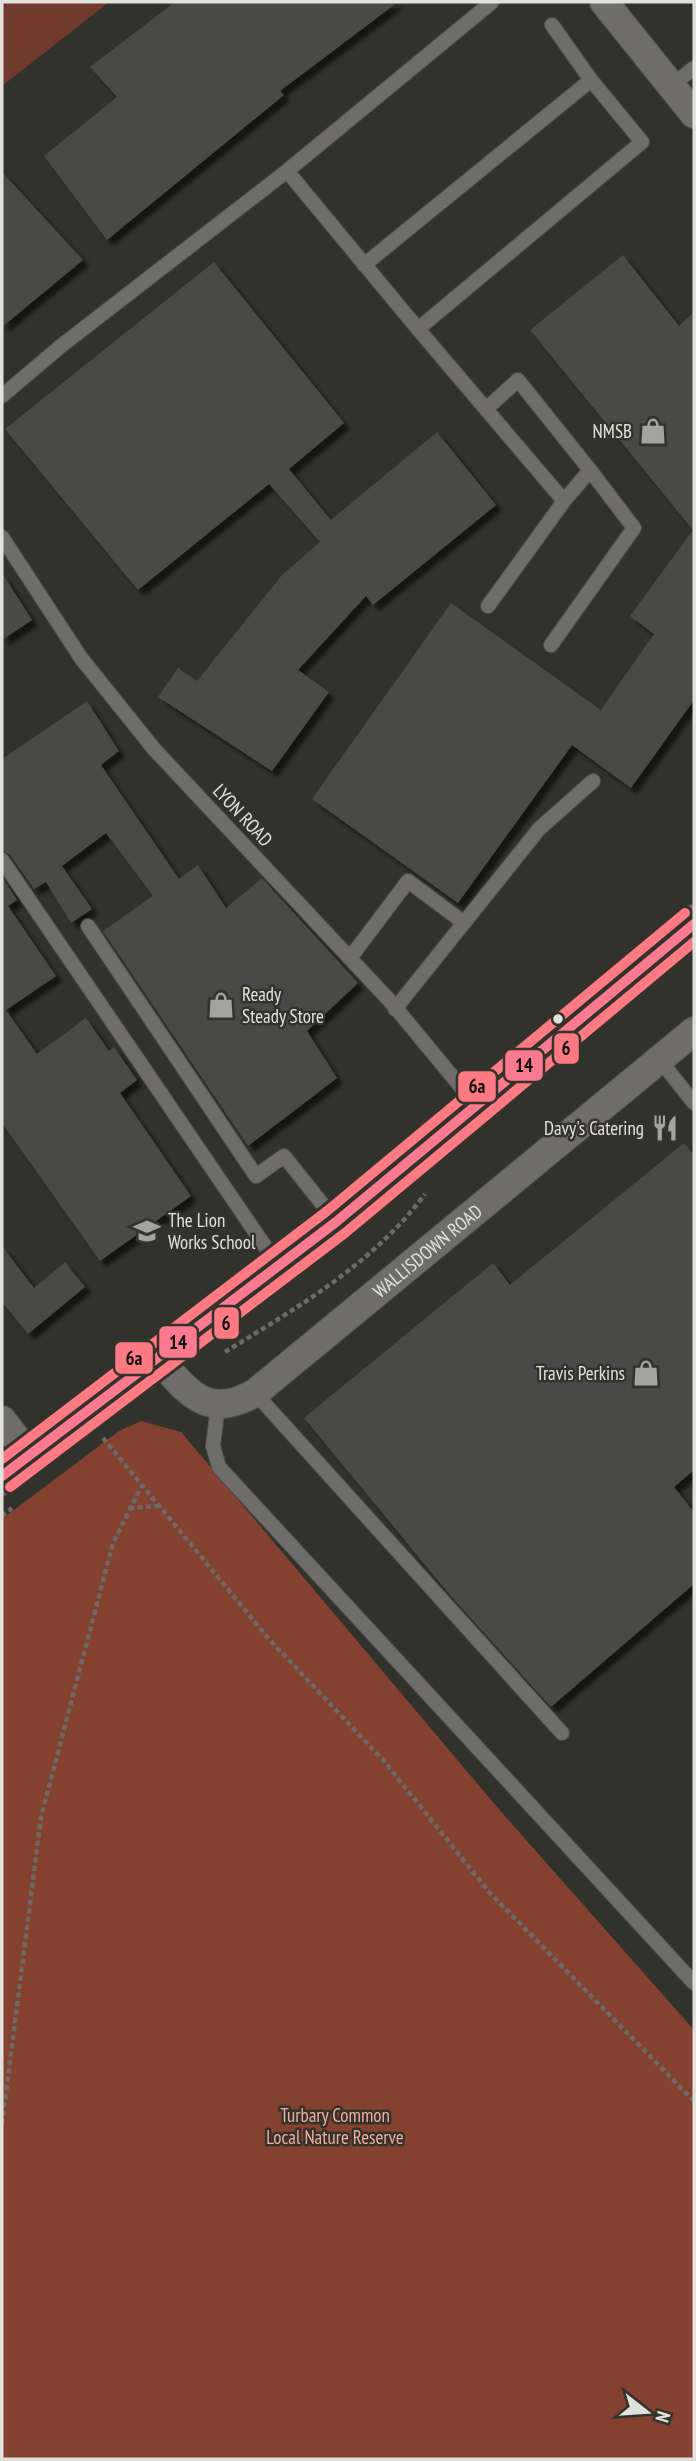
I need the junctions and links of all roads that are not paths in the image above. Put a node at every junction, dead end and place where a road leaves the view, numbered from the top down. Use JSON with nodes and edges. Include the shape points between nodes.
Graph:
{"nodes":[{"id":1,"x":492,"y":2,"type":"edge"},
{"id":2,"x":604,"y":2,"type":"edge"},
{"id":3,"x":551,"y":25,"type":"dead end"},
{"id":4,"x":694,"y":68,"type":"edge"},
{"id":5,"x":591,"y":80,"type":"junction"},
{"id":6,"x":671,"y":86,"type":"junction"},
{"id":7,"x":694,"y":114,"type":"edge"},
{"id":8,"x":287,"y":171,"type":"junction"},
{"id":9,"x":364,"y":265,"type":"junction"},
{"id":10,"x":418,"y":329,"type":"junction"},
{"id":11,"x":2,"y":396,"type":"edge"},
{"id":12,"x":486,"y":409,"type":"junction"},
{"id":13,"x":590,"y":470,"type":"junction"},
{"id":14,"x":564,"y":500,"type":"junction"},
{"id":15,"x":2,"y":537,"type":"edge"},
{"id":16,"x":488,"y":606,"type":"dead end"},
{"id":17,"x":551,"y":645,"type":"dead end"},
{"id":18,"x":593,"y":781,"type":"dead end"},
{"id":19,"x":2,"y":860,"type":"edge"},
{"id":20,"x":463,"y":922,"type":"junction"},
{"id":21,"x":694,"y":924,"type":"edge"},
{"id":22,"x":88,"y":926,"type":"dead end"},
{"id":23,"x":350,"y":958,"type":"junction"},
{"id":24,"x":396,"y":1009,"type":"junction"},
{"id":25,"x":693,"y":1036,"type":"edge"},
{"id":26,"x":659,"y":1059,"type":"junction"},
{"id":27,"x":694,"y":1103,"type":"edge"},
{"id":28,"x":475,"y":1105,"type":"junction"},
{"id":29,"x":335,"y":1222,"type":"junction"},
{"id":30,"x":279,"y":1266,"type":"junction"},
{"id":31,"x":156,"y":1356,"type":"junction"},
{"id":32,"x":255,"y":1393,"type":"junction"},
{"id":33,"x":218,"y":1405,"type":"junction"},
{"id":34,"x":2,"y":1420,"type":"edge"},
{"id":35,"x":15,"y":1465,"type":"edge"},
{"id":36,"x":562,"y":1733,"type":"dead end"},
{"id":37,"x":694,"y":1983,"type":"edge"}],
"edges":[{"from":1,"to":8,"type":"lane"},
{"from":2,"to":6,"type":"street"},
{"from":3,"to":5,"type":"lane"},
{"from":4,"to":6,"type":"lane"},
{"from":5,"to":9,"type":"lane"},
{"from":5,"to":10,"type":"lane","via":[[642,142]]},
{"from":6,"to":7,"type":"street"},
{"from":8,"to":9,"type":"lane"},
{"from":8,"to":11,"type":"lane"},
{"from":9,"to":10,"type":"lane"},
{"from":10,"to":12,"type":"lane"},
{"from":12,"to":13,"type":"lane","via":[[518,380]]},
{"from":12,"to":14,"type":"lane"},
{"from":13,"to":14,"type":"lane"},
{"from":13,"to":17,"type":"lane","via":[[634,528]]},
{"from":14,"to":16,"type":"lane"},
{"from":15,"to":23,"type":"lane","name":"LYON ROAD","via":[[81,658],[154,750]]},
{"from":18,"to":20,"type":"lane","via":[[539,828]]},
{"from":19,"to":30,"type":"lane"},
{"from":20,"to":23,"type":"lane","via":[[408,881]]},
{"from":20,"to":24,"type":"lane"},
{"from":21,"to":28,"type":"main road"},
{"from":22,"to":29,"type":"lane","via":[[256,1177],[284,1156]]},
{"from":23,"to":24,"type":"lane","name":"LYON ROAD"},
{"from":24,"to":28,"type":"lane","name":"LYON ROAD"},
{"from":25,"to":26,"type":"street","name":"WALLISDOWN ROAD"},
{"from":26,"to":27,"type":"lane"},
{"from":26,"to":32,"type":"street","name":"WALLISDOWN ROAD"},
{"from":28,"to":29,"type":"main road"},
{"from":29,"to":30,"type":"main road"},
{"from":30,"to":31,"type":"main road"},
{"from":31,"to":33,"type":"street","via":[[177,1382],[204,1404]]},
{"from":31,"to":35,"type":"main road"},
{"from":32,"to":33,"type":"street","name":"WALLISDOWN ROAD"},
{"from":32,"to":36,"type":"lane"},
{"from":33,"to":37,"type":"lane","via":[[213,1446],[219,1467]]},
{"from":34,"to":35,"type":"street"}]}
